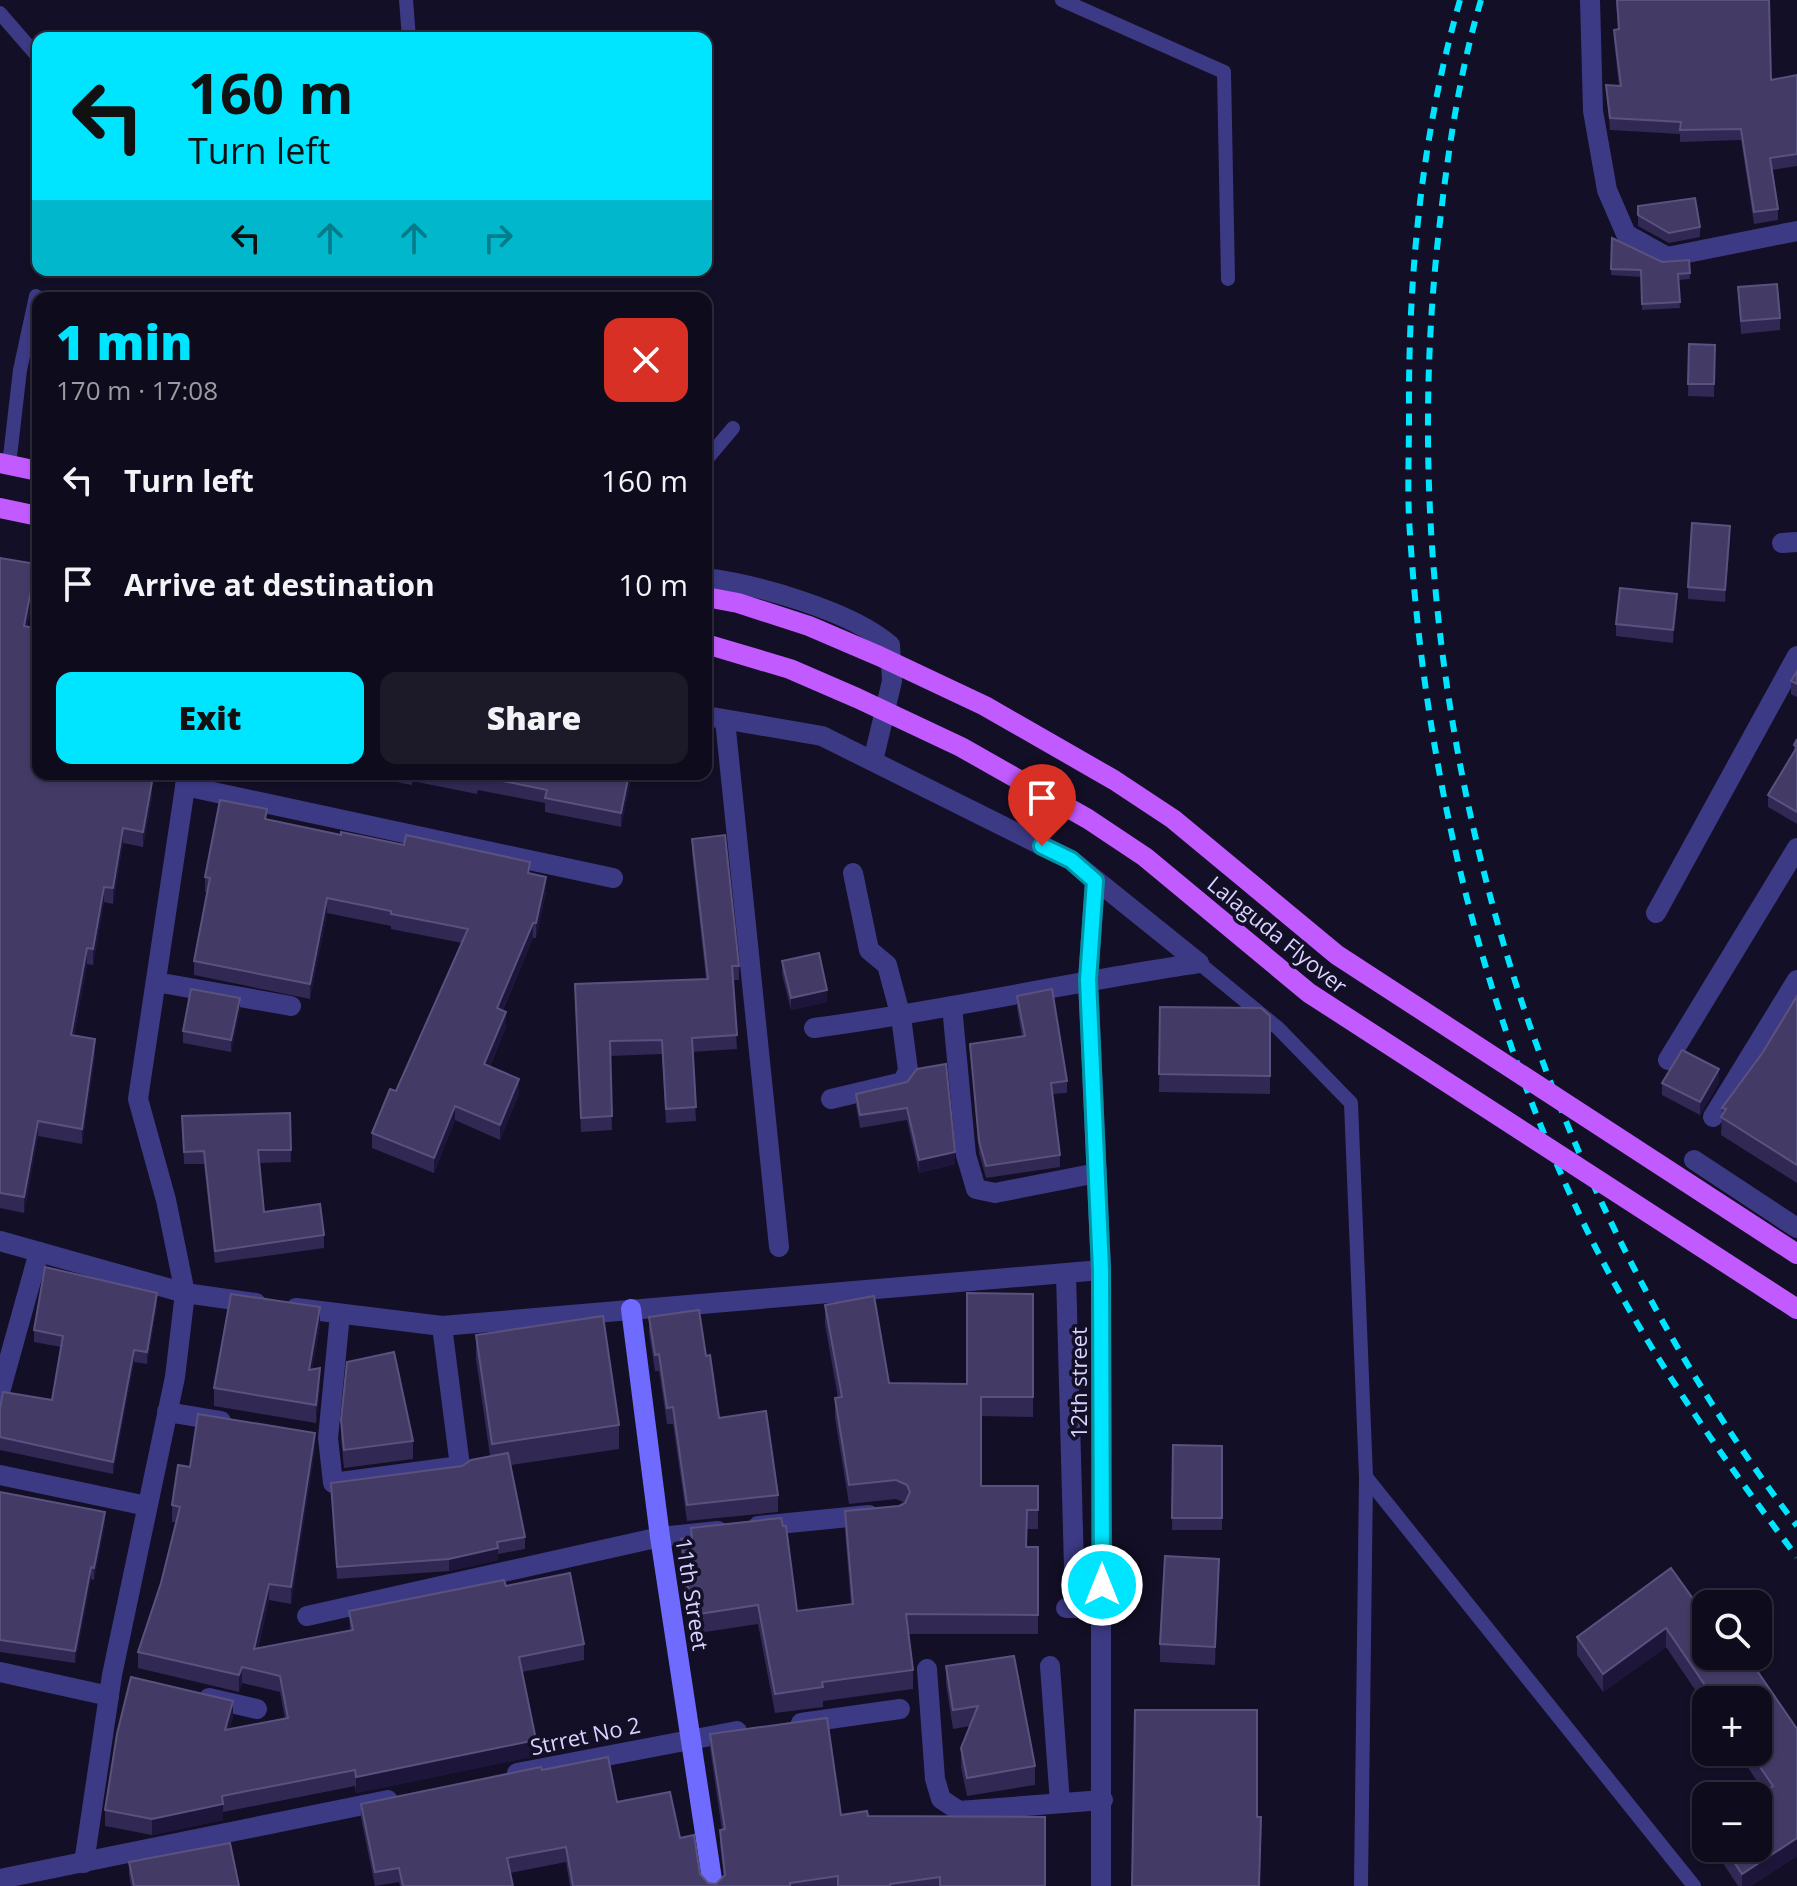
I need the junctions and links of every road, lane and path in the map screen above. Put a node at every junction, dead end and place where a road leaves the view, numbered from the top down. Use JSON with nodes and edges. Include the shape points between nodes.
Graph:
{"nodes":[{"id":1,"x":406,"y":0,"type":"edge"},
{"id":2,"x":1062,"y":0,"type":"edge"},
{"id":3,"x":1590,"y":0,"type":"edge"},
{"id":4,"x":0,"y":13,"type":"edge"},
{"id":5,"x":409,"y":32,"type":"edge"},
{"id":6,"x":32,"y":50,"type":"edge"},
{"id":7,"x":1797,"y":231,"type":"edge"},
{"id":8,"x":1228,"y":279,"type":"dead end"},
{"id":9,"x":32,"y":314,"type":"edge"},
{"id":10,"x":733,"y":428,"type":"dead end"},
{"id":11,"x":712,"y":453,"type":"edge"},
{"id":12,"x":5,"y":464,"type":"edge"},
{"id":13,"x":32,"y":470,"type":"edge"},
{"id":14,"x":0,"y":508,"type":"edge"},
{"id":15,"x":32,"y":515,"type":"edge"},
{"id":16,"x":712,"y":579,"type":"edge"},
{"id":17,"x":712,"y":598,"type":"edge"},
{"id":18,"x":712,"y":646,"type":"edge"},
{"id":19,"x":1797,"y":656,"type":"edge"},
{"id":20,"x":716,"y":718,"type":"edge"},
{"id":21,"x":873,"y":761,"type":"junction"},
{"id":22,"x":186,"y":780,"type":"edge"},
{"id":23,"x":1797,"y":848,"type":"edge"},
{"id":24,"x":853,"y":873,"type":"dead end"},
{"id":25,"x":613,"y":878,"type":"dead end"},
{"id":26,"x":1095,"y":881,"type":"junction"},
{"id":27,"x":1656,"y":913,"type":"dead end"},
{"id":28,"x":1199,"y":963,"type":"junction"},
{"id":29,"x":1088,"y":980,"type":"junction"},
{"id":30,"x":1797,"y":980,"type":"edge"},
{"id":31,"x":156,"y":982,"type":"junction"},
{"id":32,"x":291,"y":1006,"type":"dead end"},
{"id":33,"x":952,"y":1006,"type":"junction"},
{"id":34,"x":901,"y":1017,"type":"junction"},
{"id":35,"x":814,"y":1028,"type":"dead end"},
{"id":36,"x":1668,"y":1060,"type":"dead end"},
{"id":37,"x":831,"y":1099,"type":"dead end"},
{"id":38,"x":1713,"y":1117,"type":"dead end"},
{"id":39,"x":1694,"y":1160,"type":"dead end"},
{"id":40,"x":1097,"y":1173,"type":"junction"},
{"id":41,"x":1797,"y":1228,"type":"edge"},
{"id":42,"x":0,"y":1241,"type":"edge"},
{"id":43,"x":779,"y":1247,"type":"dead end"},
{"id":44,"x":39,"y":1252,"type":"junction"},
{"id":45,"x":1797,"y":1254,"type":"edge"},
{"id":46,"x":1101,"y":1270,"type":"junction"},
{"id":47,"x":1066,"y":1274,"type":"junction"},
{"id":48,"x":185,"y":1293,"type":"junction"},
{"id":49,"x":631,"y":1309,"type":"junction"},
{"id":50,"x":1797,"y":1309,"type":"edge"},
{"id":51,"x":340,"y":1314,"type":"junction"},
{"id":52,"x":442,"y":1326,"type":"junction"},
{"id":53,"x":0,"y":1392,"type":"edge"},
{"id":54,"x":167,"y":1412,"type":"junction"},
{"id":55,"x":240,"y":1424,"type":"edge"},
{"id":56,"x":0,"y":1475,"type":"edge"},
{"id":57,"x":1366,"y":1477,"type":"junction"},
{"id":58,"x":147,"y":1506,"type":"junction"},
{"id":59,"x":897,"y":1512,"type":"edge"},
{"id":60,"x":660,"y":1537,"type":"junction"},
{"id":61,"x":1070,"y":1538,"type":"junction"},
{"id":62,"x":1102,"y":1539,"type":"junction"},
{"id":63,"x":1074,"y":1567,"type":"dead end"},
{"id":64,"x":1066,"y":1608,"type":"dead end"},
{"id":65,"x":1102,"y":1608,"type":"junction"},
{"id":66,"x":307,"y":1616,"type":"dead end"},
{"id":67,"x":1050,"y":1666,"type":"dead end"},
{"id":68,"x":927,"y":1669,"type":"dead end"},
{"id":69,"x":0,"y":1672,"type":"edge"},
{"id":70,"x":184,"y":1692,"type":"edge"},
{"id":71,"x":109,"y":1696,"type":"junction"},
{"id":72,"x":257,"y":1709,"type":"dead end"},
{"id":73,"x":900,"y":1709,"type":"dead end"},
{"id":74,"x":780,"y":1725,"type":"edge"},
{"id":75,"x":750,"y":1729,"type":"edge"},
{"id":76,"x":690,"y":1738,"type":"junction"},
{"id":77,"x":504,"y":1776,"type":"edge"},
{"id":78,"x":410,"y":1795,"type":"edge"},
{"id":79,"x":1103,"y":1800,"type":"junction"},
{"id":80,"x":1060,"y":1803,"type":"junction"},
{"id":81,"x":84,"y":1863,"type":"junction"},
{"id":82,"x":0,"y":1879,"type":"edge"},
{"id":83,"x":713,"y":1886,"type":"edge"},
{"id":84,"x":1101,"y":1886,"type":"edge"},
{"id":85,"x":1361,"y":1886,"type":"edge"},
{"id":86,"x":1694,"y":1886,"type":"edge"}],
"edges":[{"from":1,"to":5,"type":"lane"},
{"from":2,"to":8,"type":"lane","via":[[1224,72]]},
{"from":3,"to":7,"type":"street","via":[[1593,111],[1607,190],[1626,234],[1667,257]]},
{"from":4,"to":6,"type":"lane"},
{"from":9,"to":12,"type":"lane"},
{"from":10,"to":11,"type":"lane"},
{"from":12,"to":13,"type":"main road"},
{"from":14,"to":15,"type":"main road"},
{"from":16,"to":21,"type":"street","via":[[786,595],[875,632],[890,645],[892,681]]},
{"from":17,"to":45,"type":"main road","name":"Lalaguda Flyover","bridge":true,"via":[[809,626],[879,656],[985,706],[1114,780],[1173,819],[1337,955]]},
{"from":18,"to":50,"type":"main road","name":"Lalaguda Flyover","bridge":true,"via":[[790,669],[857,698],[961,747],[1088,819],[1145,857],[1309,993]]},
{"from":19,"to":27,"type":"street"},
{"from":20,"to":21,"type":"street","via":[[822,736]]},
{"from":20,"to":43,"type":"street"},
{"from":21,"to":26,"type":"street","via":[[1071,860]]},
{"from":22,"to":25,"type":"street"},
{"from":22,"to":31,"type":"street"},
{"from":23,"to":36,"type":"street"},
{"from":24,"to":34,"type":"street","via":[[869,950],[887,965]]},
{"from":26,"to":28,"type":"street"},
{"from":26,"to":29,"type":"street","name":"12th street"},
{"from":28,"to":29,"type":"street"},
{"from":28,"to":57,"type":"lane","via":[[1278,1028],[1351,1103]]},
{"from":29,"to":33,"type":"street"},
{"from":29,"to":40,"type":"street","name":"12th street"},
{"from":30,"to":38,"type":"street"},
{"from":31,"to":32,"type":"street"},
{"from":31,"to":48,"type":"street","via":[[138,1099]]},
{"from":33,"to":34,"type":"street"},
{"from":33,"to":40,"type":"street","via":[[966,1155],[976,1189],[995,1193]]},
{"from":34,"to":35,"type":"street"},
{"from":34,"to":37,"type":"street","via":[[908,1070],[903,1082]]},
{"from":39,"to":41,"type":"street"},
{"from":40,"to":46,"type":"street","name":"12th street"},
{"from":42,"to":44,"type":"street"},
{"from":44,"to":48,"type":"street"},
{"from":44,"to":53,"type":"street"},
{"from":46,"to":47,"type":"street"},
{"from":46,"to":62,"type":"street","name":"12th street"},
{"from":47,"to":49,"type":"street"},
{"from":47,"to":61,"type":"street"},
{"from":48,"to":51,"type":"street"},
{"from":48,"to":54,"type":"street"},
{"from":49,"to":52,"type":"street"},
{"from":49,"to":60,"type":"street","name":"11th Street"},
{"from":51,"to":52,"type":"street"},
{"from":51,"to":52,"type":"street","via":[[321,1436],[333,1483],[460,1466]]},
{"from":54,"to":55,"type":"street"},
{"from":54,"to":58,"type":"street"},
{"from":56,"to":58,"type":"street"},
{"from":57,"to":85,"type":"lane"},
{"from":57,"to":86,"type":"lane"},
{"from":58,"to":71,"type":"street","via":[[119,1677]]},
{"from":59,"to":60,"type":"street"},
{"from":60,"to":66,"type":"street"},
{"from":60,"to":76,"type":"street","name":"11th Street"},
{"from":61,"to":62,"type":"street"},
{"from":61,"to":63,"type":"street"},
{"from":62,"to":65,"type":"street","name":"12th street"},
{"from":64,"to":65,"type":"street"},
{"from":65,"to":79,"type":"street","name":"12th street"},
{"from":67,"to":80,"type":"street"},
{"from":68,"to":80,"type":"street","via":[[941,1799],[959,1811]]},
{"from":69,"to":71,"type":"street"},
{"from":70,"to":72,"type":"street"},
{"from":71,"to":81,"type":"street"},
{"from":73,"to":74,"type":"street"},
{"from":75,"to":76,"type":"street","name":"Strret No 2"},
{"from":76,"to":77,"type":"street","name":"Strret No 2"},
{"from":76,"to":83,"type":"street","name":"11th Street"},
{"from":78,"to":81,"type":"street"},
{"from":79,"to":80,"type":"street"},
{"from":79,"to":84,"type":"street","name":"12th street"},
{"from":81,"to":82,"type":"street"}]}
